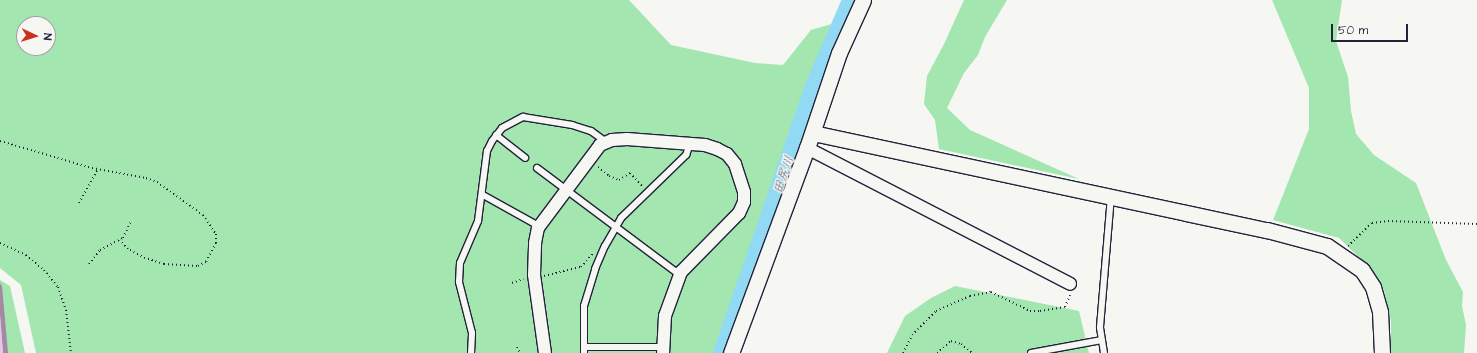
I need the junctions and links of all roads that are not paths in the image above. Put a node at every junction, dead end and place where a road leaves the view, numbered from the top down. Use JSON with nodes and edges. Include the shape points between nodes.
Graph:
{"nodes":[{"id":1,"x":863,"y":0,"type":"edge"},
{"id":2,"x":813,"y":133,"type":"junction"},
{"id":3,"x":496,"y":135,"type":"junction"},
{"id":4,"x":606,"y":142,"type":"junction"},
{"id":5,"x":690,"y":144,"type":"junction"},
{"id":6,"x":807,"y":148,"type":"junction"},
{"id":7,"x":525,"y":158,"type":"dead end"},
{"id":8,"x":537,"y":168,"type":"dead end"},
{"id":9,"x":565,"y":189,"type":"junction"},
{"id":10,"x":483,"y":195,"type":"junction"},
{"id":11,"x":1111,"y":196,"type":"junction"},
{"id":12,"x":539,"y":226,"type":"junction"},
{"id":13,"x":615,"y":227,"type":"junction"},
{"id":14,"x":680,"y":275,"type":"junction"},
{"id":15,"x":1070,"y":284,"type":"road end"},
{"id":16,"x":1102,"y":340,"type":"junction"},
{"id":17,"x":1071,"y":346,"type":"junction"},
{"id":18,"x":584,"y":350,"type":"edge"},
{"id":19,"x":664,"y":350,"type":"edge"},
{"id":20,"x":471,"y":353,"type":"edge"},
{"id":21,"x":545,"y":353,"type":"edge"},
{"id":22,"x":731,"y":353,"type":"edge"},
{"id":23,"x":1031,"y":353,"type":"edge"},
{"id":24,"x":1072,"y":353,"type":"edge"},
{"id":25,"x":1104,"y":353,"type":"edge"},
{"id":26,"x":1382,"y":353,"type":"edge"}],
"edges":[{"from":1,"to":2,"type":"street","via":[[839,53]]},
{"from":2,"to":6,"type":"street"},
{"from":2,"to":11,"type":"street"},
{"from":3,"to":4,"type":"lane","via":[[513,120],[523,117],[544,119],[591,131]]},
{"from":3,"to":7,"type":"lane"},
{"from":3,"to":10,"type":"lane","via":[[487,151]]},
{"from":4,"to":5,"type":"street","via":[[627,139]]},
{"from":4,"to":9,"type":"street","via":[[589,157]]},
{"from":5,"to":13,"type":"lane","via":[[686,155],[646,191]]},
{"from":5,"to":14,"type":"street","via":[[705,145],[727,154],[741,177],[744,202],[739,213]]},
{"from":6,"to":15,"type":"street"},
{"from":6,"to":22,"type":"street"},
{"from":8,"to":9,"type":"lane"},
{"from":9,"to":12,"type":"street"},
{"from":9,"to":13,"type":"lane"},
{"from":10,"to":12,"type":"lane"},
{"from":10,"to":20,"type":"lane","via":[[478,221],[463,254],[459,272],[459,282],[472,333]]},
{"from":11,"to":16,"type":"lane","via":[[1100,327]]},
{"from":11,"to":26,"type":"street","via":[[1267,230],[1326,246],[1340,254],[1362,270],[1373,287],[1380,312]]},
{"from":12,"to":21,"type":"street","via":[[534,243],[534,278]]},
{"from":13,"to":14,"type":"lane"},
{"from":13,"to":18,"type":"lane","via":[[595,269],[584,306]]},
{"from":14,"to":19,"type":"street","via":[[665,316]]},
{"from":16,"to":17,"type":"lane"},
{"from":16,"to":25,"type":"lane"},
{"from":17,"to":23,"type":"lane"},
{"from":17,"to":24,"type":"lane"},
{"from":18,"to":19,"type":"lane"}]}
